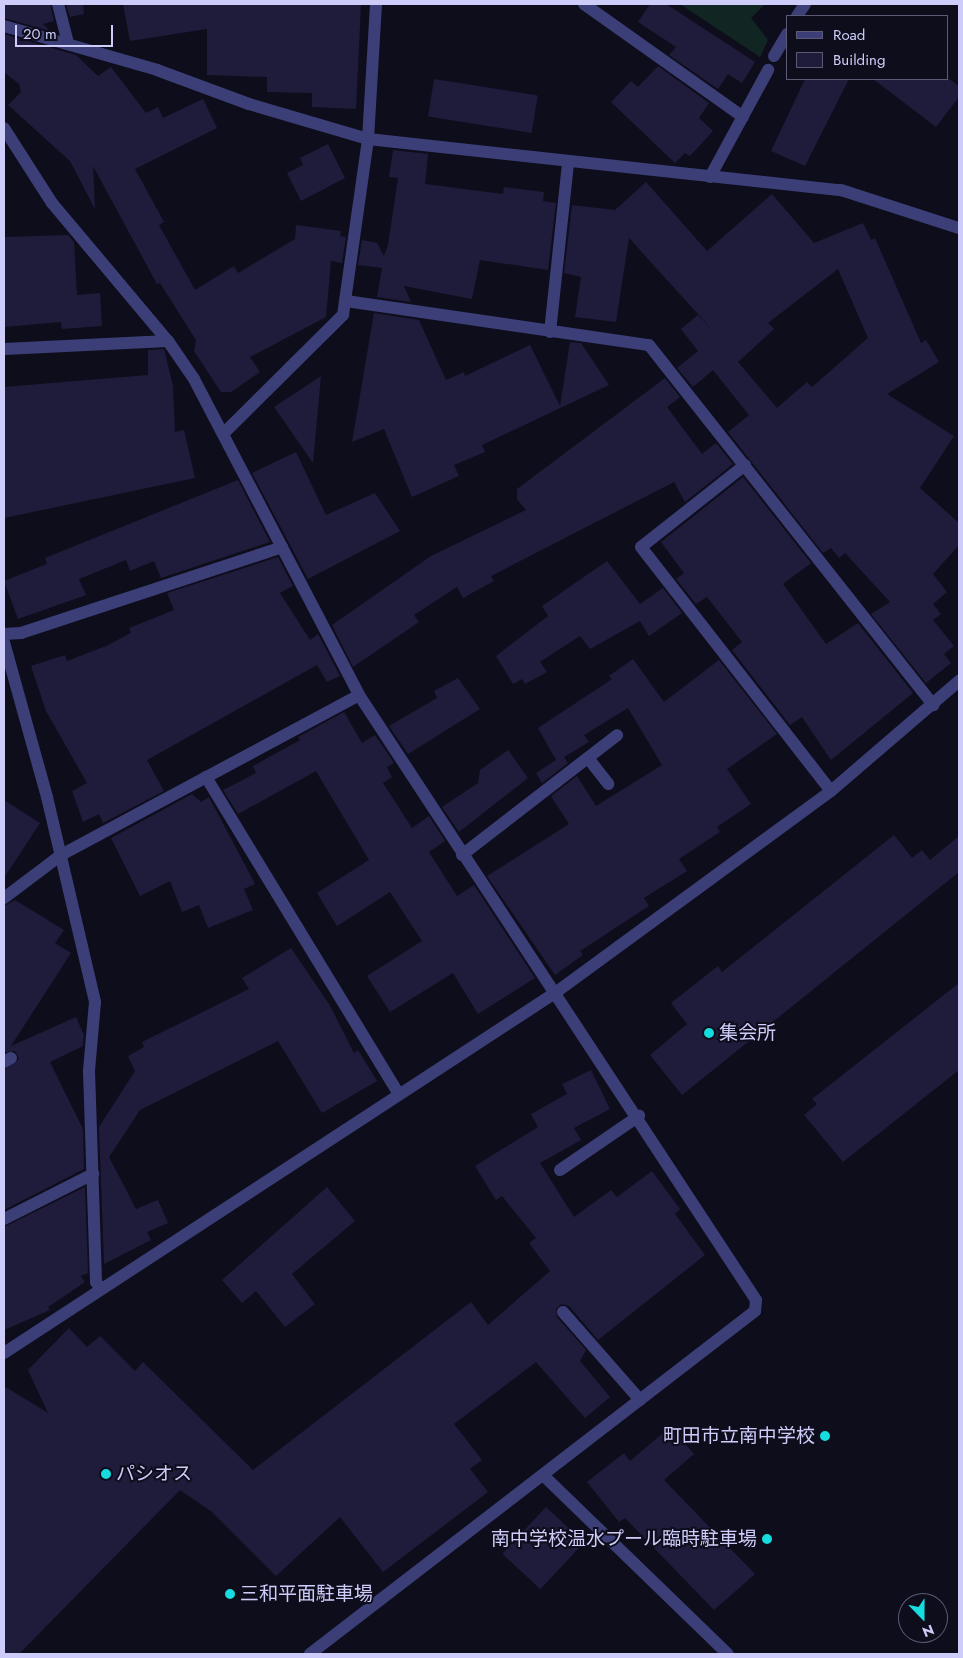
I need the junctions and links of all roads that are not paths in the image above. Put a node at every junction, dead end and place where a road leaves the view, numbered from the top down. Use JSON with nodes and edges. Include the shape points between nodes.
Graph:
{"nodes":[{"id":1,"x":58,"y":4,"type":"edge"},
{"id":2,"x":376,"y":4,"type":"edge"},
{"id":3,"x":584,"y":4,"type":"edge"},
{"id":4,"x":805,"y":4,"type":"edge"},
{"id":5,"x":798,"y":15,"type":"edge"},
{"id":6,"x":4,"y":26,"type":"edge"},
{"id":7,"x":786,"y":36,"type":"edge"},
{"id":8,"x":68,"y":42,"type":"junction"},
{"id":9,"x":774,"y":56,"type":"dead end"},
{"id":10,"x":768,"y":70,"type":"dead end"},
{"id":11,"x":743,"y":117,"type":"junction"},
{"id":12,"x":4,"y":128,"type":"edge"},
{"id":13,"x":368,"y":139,"type":"junction"},
{"id":14,"x":568,"y":162,"type":"junction"},
{"id":15,"x":710,"y":177,"type":"junction"},
{"id":16,"x":959,"y":228,"type":"edge"},
{"id":17,"x":346,"y":301,"type":"junction"},
{"id":18,"x":550,"y":332,"type":"junction"},
{"id":19,"x":168,"y":341,"type":"junction"},
{"id":20,"x":4,"y":349,"type":"edge"},
{"id":21,"x":224,"y":432,"type":"junction"},
{"id":22,"x":745,"y":466,"type":"junction"},
{"id":23,"x":282,"y":547,"type":"junction"},
{"id":24,"x":4,"y":634,"type":"edge"},
{"id":25,"x":4,"y":642,"type":"edge"},
{"id":26,"x":959,"y":681,"type":"edge"},
{"id":27,"x":359,"y":696,"type":"junction"},
{"id":28,"x":933,"y":705,"type":"junction"},
{"id":29,"x":617,"y":735,"type":"dead end"},
{"id":30,"x":588,"y":758,"type":"junction"},
{"id":31,"x":206,"y":776,"type":"junction"},
{"id":32,"x":608,"y":784,"type":"dead end"},
{"id":33,"x":831,"y":791,"type":"junction"},
{"id":34,"x":462,"y":855,"type":"junction"},
{"id":35,"x":61,"y":856,"type":"junction"},
{"id":36,"x":4,"y":898,"type":"edge"},
{"id":37,"x":555,"y":993,"type":"junction"},
{"id":38,"x":399,"y":1094,"type":"junction"},
{"id":39,"x":639,"y":1116,"type":"junction"},
{"id":40,"x":560,"y":1170,"type":"dead end"},
{"id":41,"x":93,"y":1174,"type":"junction"},
{"id":42,"x":4,"y":1219,"type":"edge"},
{"id":43,"x":100,"y":1288,"type":"junction"},
{"id":44,"x":563,"y":1312,"type":"dead end"},
{"id":45,"x":4,"y":1353,"type":"edge"},
{"id":46,"x":640,"y":1400,"type":"junction"},
{"id":47,"x":544,"y":1476,"type":"junction"},
{"id":48,"x":310,"y":1654,"type":"edge"},
{"id":49,"x":728,"y":1654,"type":"edge"}],
"edges":[{"from":1,"to":8,"type":"street"},
{"from":2,"to":13,"type":"street"},
{"from":3,"to":11,"type":"street"},
{"from":4,"to":5,"type":"street"},
{"from":6,"to":8,"type":"street"},
{"from":7,"to":9,"type":"street"},
{"from":8,"to":13,"type":"street"},
{"from":10,"to":11,"type":"street"},
{"from":11,"to":15,"type":"street"},
{"from":12,"to":19,"type":"street","via":[[52,203]]},
{"from":13,"to":14,"type":"street"},
{"from":13,"to":17,"type":"street"},
{"from":14,"to":15,"type":"street"},
{"from":14,"to":18,"type":"street"},
{"from":15,"to":16,"type":"street","via":[[841,190]]},
{"from":17,"to":18,"type":"street"},
{"from":17,"to":21,"type":"street","via":[[344,315]]},
{"from":18,"to":22,"type":"street","via":[[649,345]]},
{"from":19,"to":20,"type":"street"},
{"from":19,"to":21,"type":"street"},
{"from":21,"to":23,"type":"street"},
{"from":22,"to":28,"type":"street"},
{"from":22,"to":33,"type":"street","via":[[641,547]]},
{"from":23,"to":24,"type":"street","via":[[21,633]]},
{"from":23,"to":27,"type":"street"},
{"from":25,"to":35,"type":"street"},
{"from":26,"to":28,"type":"street"},
{"from":27,"to":31,"type":"street"},
{"from":27,"to":34,"type":"street"},
{"from":28,"to":33,"type":"street"},
{"from":29,"to":30,"type":"street"},
{"from":30,"to":32,"type":"street"},
{"from":30,"to":34,"type":"street"},
{"from":31,"to":35,"type":"street"},
{"from":31,"to":38,"type":"street"},
{"from":33,"to":37,"type":"street"},
{"from":34,"to":37,"type":"street"},
{"from":35,"to":36,"type":"street"},
{"from":35,"to":41,"type":"street","via":[[95,1002],[89,1071]]},
{"from":37,"to":38,"type":"street"},
{"from":37,"to":39,"type":"street"},
{"from":38,"to":43,"type":"street"},
{"from":39,"to":40,"type":"street"},
{"from":39,"to":46,"type":"street","via":[[756,1300],[755,1310]]},
{"from":41,"to":42,"type":"street"},
{"from":41,"to":43,"type":"street"},
{"from":43,"to":45,"type":"street"},
{"from":44,"to":46,"type":"street"},
{"from":46,"to":47,"type":"street"},
{"from":47,"to":48,"type":"street"},
{"from":47,"to":49,"type":"street"}]}
